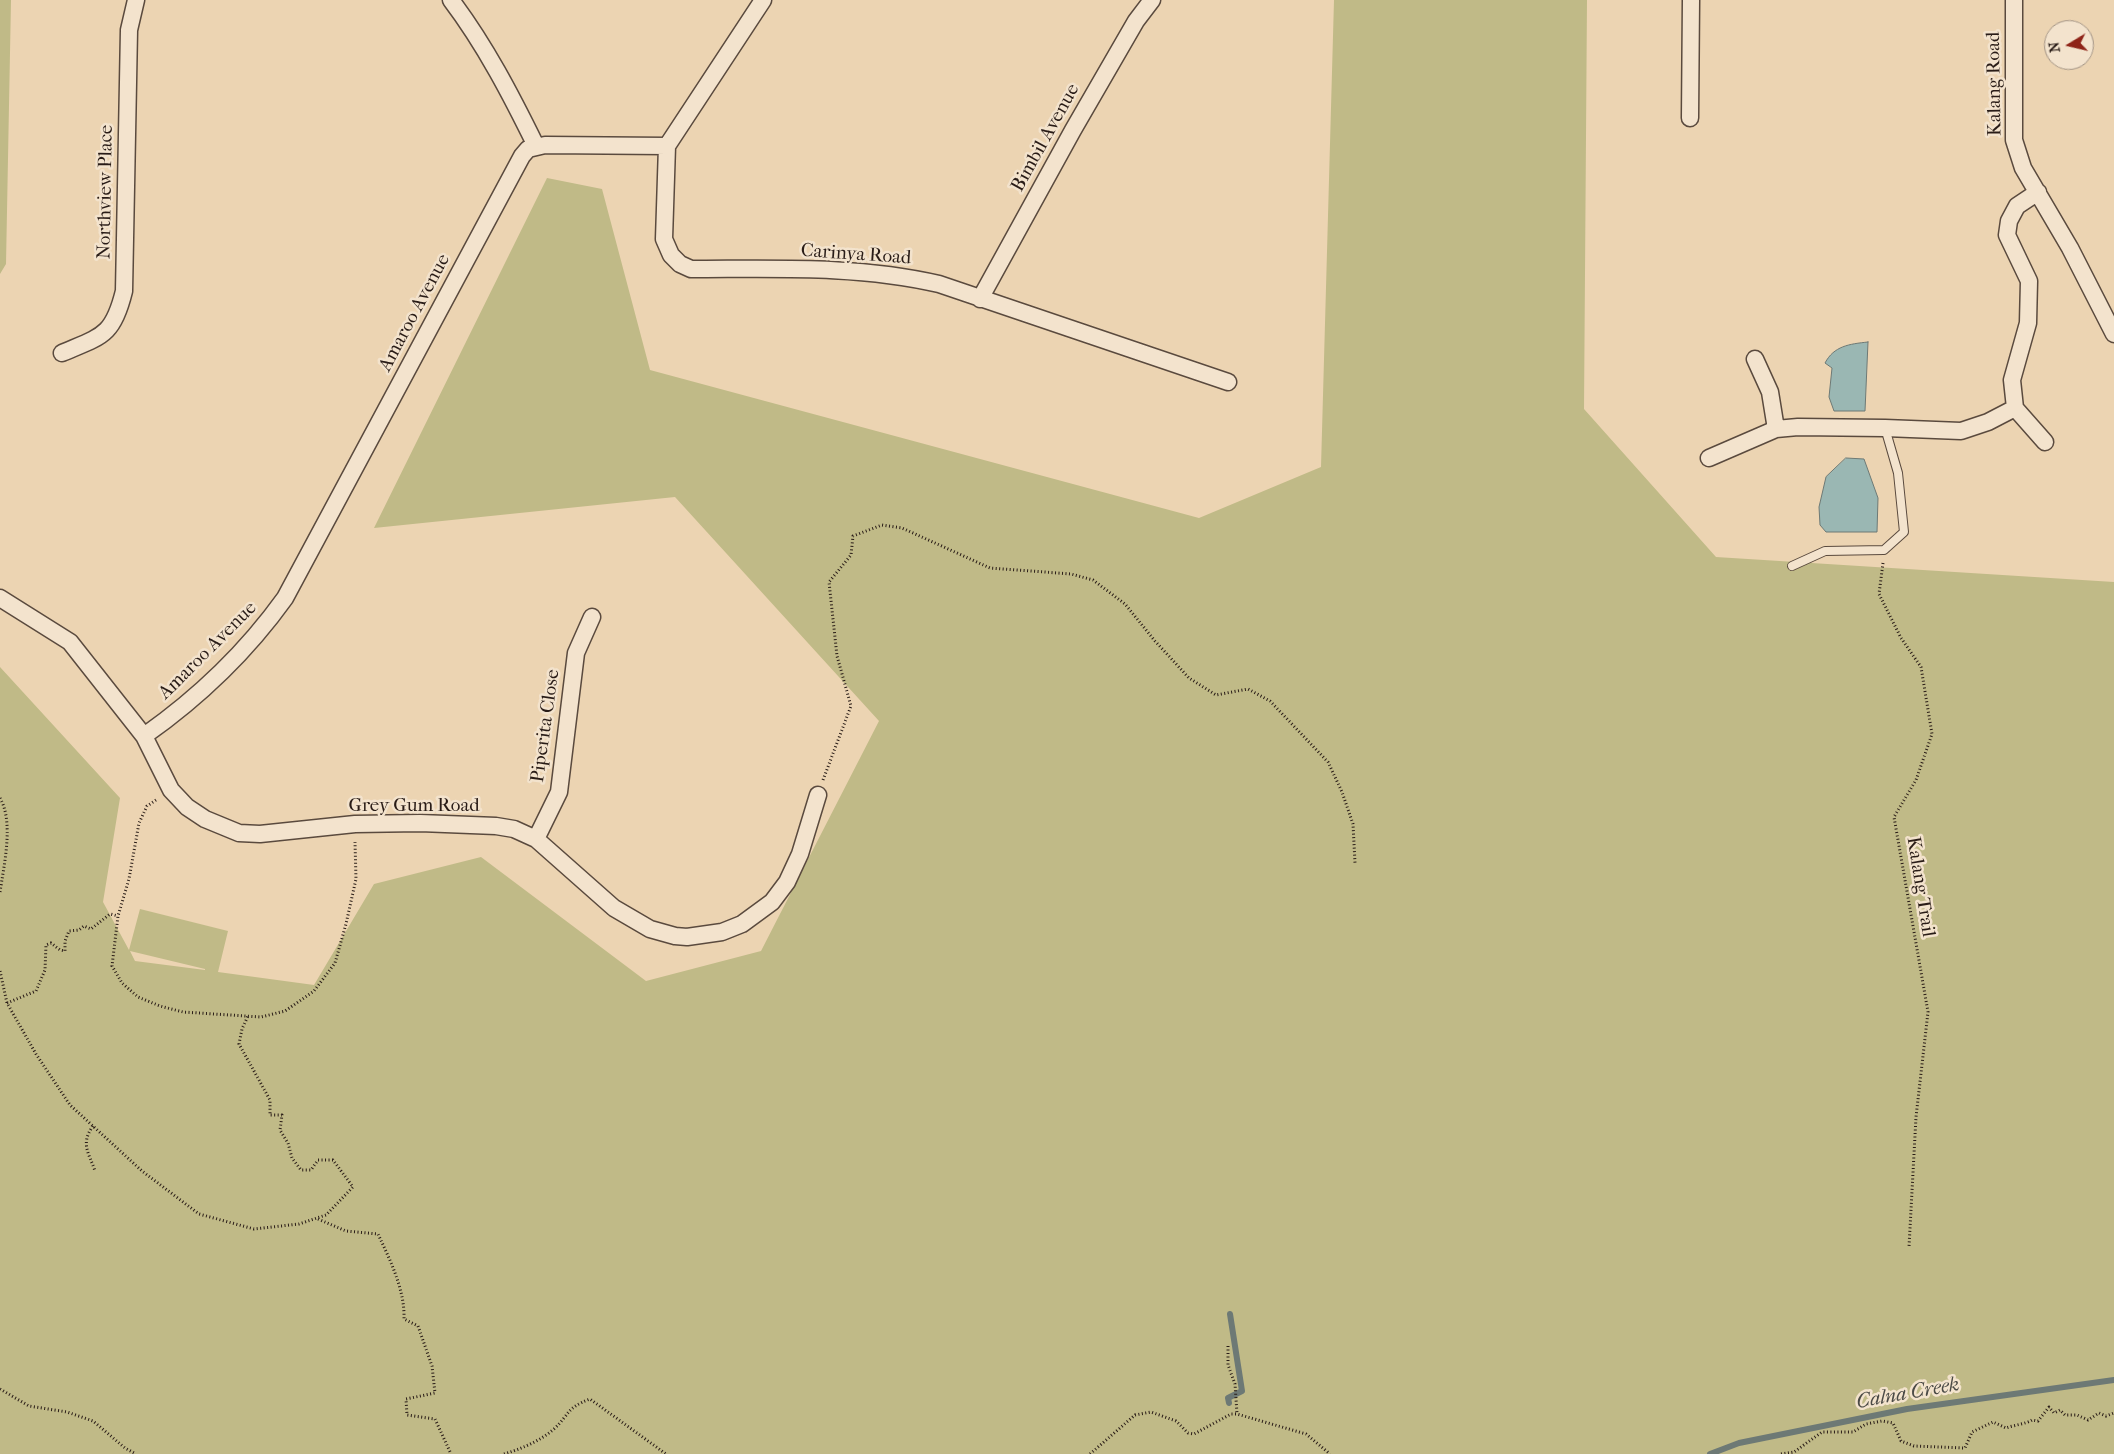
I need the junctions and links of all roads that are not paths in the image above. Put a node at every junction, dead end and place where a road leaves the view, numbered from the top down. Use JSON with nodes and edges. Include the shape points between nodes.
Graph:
{"nodes":[{"id":1,"x":136,"y":0,"type":"edge"},
{"id":2,"x":450,"y":0,"type":"edge"},
{"id":3,"x":763,"y":0,"type":"edge"},
{"id":4,"x":1152,"y":0,"type":"edge"},
{"id":5,"x":1691,"y":0,"type":"edge"},
{"id":6,"x":2014,"y":0,"type":"edge"},
{"id":7,"x":1690,"y":118,"type":"dead end"},
{"id":8,"x":536,"y":146,"type":"junction"},
{"id":9,"x":667,"y":146,"type":"junction"},
{"id":10,"x":2038,"y":192,"type":"junction"},
{"id":11,"x":980,"y":299,"type":"junction"},
{"id":12,"x":2114,"y":334,"type":"edge"},
{"id":13,"x":62,"y":353,"type":"dead end"},
{"id":14,"x":1755,"y":359,"type":"dead end"},
{"id":15,"x":1228,"y":382,"type":"dead end"},
{"id":16,"x":2014,"y":408,"type":"junction"},
{"id":17,"x":1885,"y":428,"type":"junction"},
{"id":18,"x":1776,"y":429,"type":"junction"},
{"id":19,"x":2045,"y":442,"type":"dead end"},
{"id":20,"x":1709,"y":458,"type":"dead end"},
{"id":21,"x":1792,"y":566,"type":"dead end"},
{"id":22,"x":0,"y":598,"type":"edge"},
{"id":23,"x":592,"y":618,"type":"dead end"},
{"id":24,"x":144,"y":736,"type":"junction"},
{"id":25,"x":818,"y":795,"type":"road end"},
{"id":26,"x":536,"y":840,"type":"junction"}],
"edges":[{"from":1,"to":13,"type":"street","name":"Northview Place","via":[[129,30],[124,290],[120,309],[103,335]]},
{"from":2,"to":8,"type":"street","via":[[497,69]]},
{"from":3,"to":9,"type":"street"},
{"from":4,"to":11,"type":"street","name":"Bimbil Avenue","via":[[1136,21],[1083,113]]},
{"from":5,"to":7,"type":"street"},
{"from":6,"to":10,"type":"street","name":"Kalang Road","via":[[2014,140],[2023,168]]},
{"from":8,"to":9,"type":"street"},
{"from":8,"to":24,"type":"street","name":"Amaroo Avenue","via":[[522,156],[285,598],[240,653],[170,718]]},
{"from":9,"to":11,"type":"street","name":"Carinya Road","via":[[664,239],[671,255],[680,264],[691,269],[906,276]]},
{"from":10,"to":12,"type":"street","name":"Kalang Road"},
{"from":10,"to":16,"type":"street","via":[[2017,206],[2008,220],[2007,236],[2029,281],[2028,323],[2012,380]]},
{"from":11,"to":15,"type":"street","name":"Carinya Road"},
{"from":14,"to":18,"type":"street","via":[[1770,392]]},
{"from":16,"to":17,"type":"street","via":[[1961,431]]},
{"from":16,"to":19,"type":"street"},
{"from":17,"to":18,"type":"street"},
{"from":17,"to":21,"type":"lane","via":[[1898,473],[1904,532],[1884,550],[1825,551]]},
{"from":18,"to":20,"type":"street"},
{"from":22,"to":24,"type":"street","name":"Grey Gum Road","via":[[70,642]]},
{"from":23,"to":26,"type":"street","name":"Piperita Close","via":[[576,653],[559,792]]},
{"from":24,"to":26,"type":"street","name":"Grey Gum Road","via":[[171,790],[187,807],[205,819],[239,833],[260,834],[355,824],[420,823],[496,826],[514,829]]},
{"from":25,"to":26,"type":"street","name":"Grey Gum Road","via":[[800,854],[787,882],[772,902],[742,924],[703,936],[675,936],[650,929],[632,919],[614,908]]}]}
